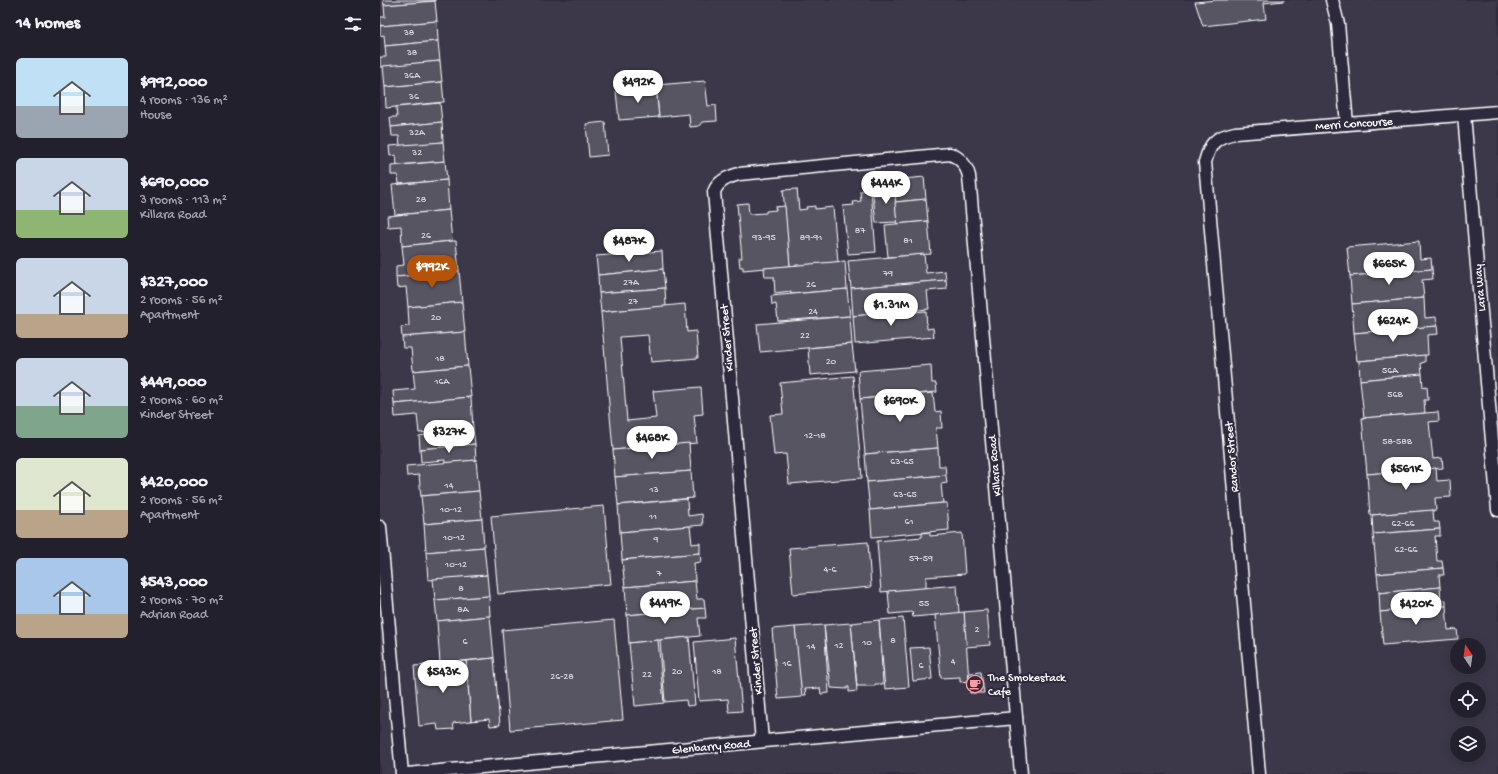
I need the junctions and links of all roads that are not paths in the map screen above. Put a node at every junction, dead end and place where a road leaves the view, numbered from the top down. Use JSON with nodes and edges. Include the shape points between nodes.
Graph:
{"nodes":[{"id":1,"x":1332,"y":0,"type":"edge"},
{"id":2,"x":1498,"y":112,"type":"edge"},
{"id":3,"x":1464,"y":115,"type":"junction"},
{"id":4,"x":1347,"y":124,"type":"junction"},
{"id":5,"x":1213,"y":143,"type":"joint"},
{"id":6,"x":961,"y":160,"type":"joint"},
{"id":7,"x":1498,"y":510,"type":"edge"},
{"id":8,"x":380,"y":527,"type":"edge"},
{"id":9,"x":1016,"y":718,"type":"junction"},
{"id":10,"x":762,"y":741,"type":"junction"},
{"id":11,"x":402,"y":774,"type":"edge"},
{"id":12,"x":407,"y":774,"type":"edge"},
{"id":13,"x":1021,"y":774,"type":"edge"},
{"id":14,"x":1259,"y":774,"type":"edge"}],
"edges":[{"from":1,"to":4,"type":"street","via":[[1338,24]]},
{"from":2,"to":3,"type":"street","name":"Merri Concourse"},
{"from":3,"to":4,"type":"street","name":"Merri Concourse"},
{"from":3,"to":7,"type":"street","name":"Lara Way"},
{"from":4,"to":5,"type":"street","name":"Merri Concourse","via":[[1235,133],[1222,136]]},
{"from":5,"to":14,"type":"street","name":"Randor Street","via":[[1205,162]]},
{"from":6,"to":9,"type":"street","name":"Killara Road","via":[[966,165],[969,176]]},
{"from":6,"to":10,"type":"street","name":"Kinder Street","via":[[945,153],[739,174],[724,180],[714,192]]},
{"from":8,"to":11,"type":"street"},
{"from":9,"to":10,"type":"street","name":"Glenbarry Road"},
{"from":9,"to":13,"type":"street","name":"Killara Road"},
{"from":10,"to":12,"type":"street","name":"Glenbarry Road"}]}
